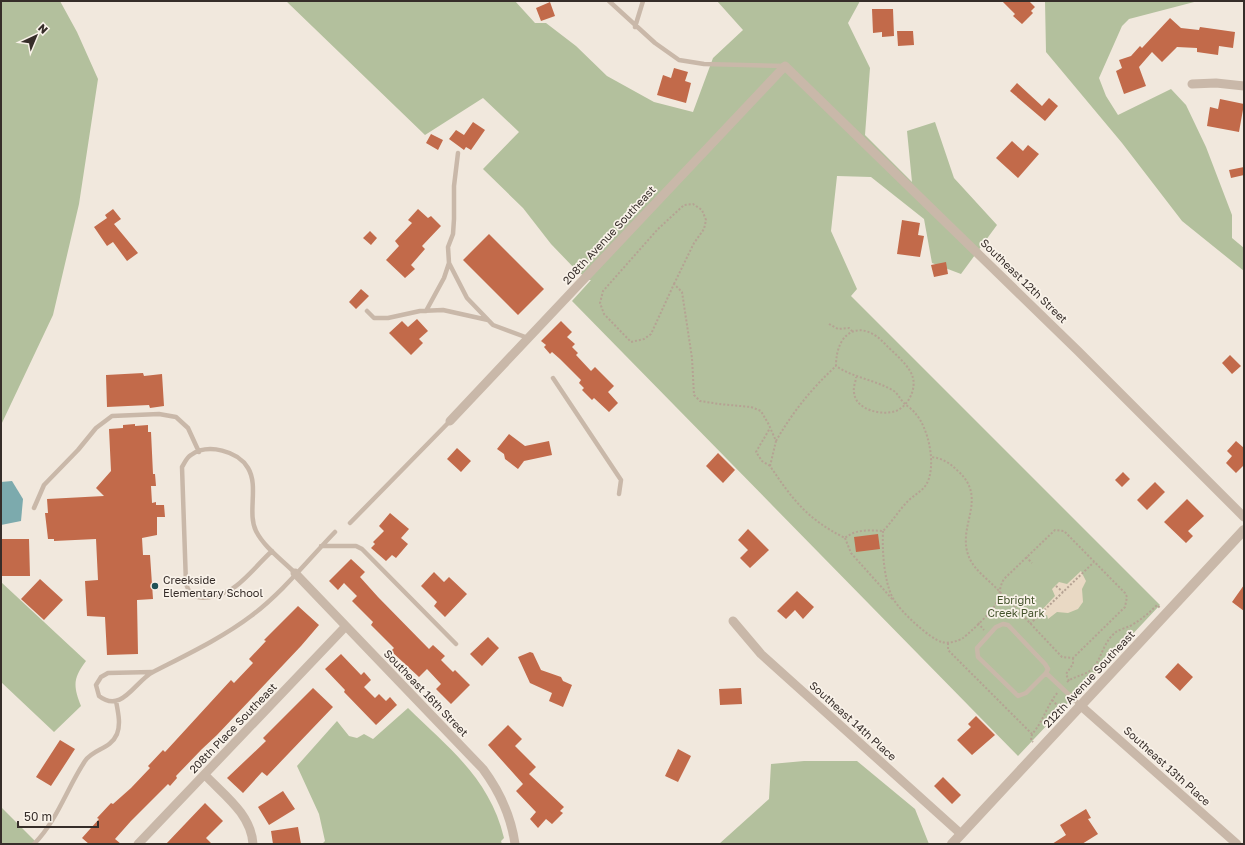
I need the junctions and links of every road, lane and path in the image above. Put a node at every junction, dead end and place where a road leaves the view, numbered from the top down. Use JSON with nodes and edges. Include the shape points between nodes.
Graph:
{"nodes":[{"id":1,"x":609,"y":1,"type":"edge"},
{"id":2,"x":643,"y":1,"type":"edge"},
{"id":3,"x":635,"y":26,"type":"junction"},
{"id":4,"x":785,"y":66,"type":"junction"},
{"id":5,"x":1192,"y":84,"type":"dead end"},
{"id":6,"x":1244,"y":86,"type":"edge"},
{"id":7,"x":458,"y":153,"type":"dead end"},
{"id":8,"x":449,"y":263,"type":"junction"},
{"id":9,"x":674,"y":284,"type":"junction"},
{"id":10,"x":367,"y":311,"type":"dead end"},
{"id":11,"x":426,"y":311,"type":"junction"},
{"id":12,"x":488,"y":320,"type":"junction"},
{"id":13,"x":829,"y":324,"type":"dead end"},
{"id":14,"x":852,"y":331,"type":"junction"},
{"id":15,"x":528,"y":338,"type":"junction"},
{"id":16,"x":836,"y":366,"type":"junction"},
{"id":17,"x":856,"y":377,"type":"junction"},
{"id":18,"x":553,"y":378,"type":"dead end"},
{"id":19,"x":904,"y":403,"type":"junction"},
{"id":20,"x":450,"y":421,"type":"joint"},
{"id":21,"x":770,"y":427,"type":"junction"},
{"id":22,"x":776,"y":441,"type":"junction"},
{"id":23,"x":199,"y":452,"type":"junction"},
{"id":24,"x":931,"y":457,"type":"junction"},
{"id":25,"x":770,"y":466,"type":"junction"},
{"id":26,"x":619,"y":494,"type":"dead end"},
{"id":27,"x":34,"y":508,"type":"dead end"},
{"id":28,"x":1244,"y":517,"type":"edge"},
{"id":29,"x":350,"y":523,"type":"dead end"},
{"id":30,"x":1244,"y":530,"type":"edge"},
{"id":31,"x":883,"y":531,"type":"junction"},
{"id":32,"x":335,"y":532,"type":"dead end"},
{"id":33,"x":845,"y":538,"type":"junction"},
{"id":34,"x":321,"y":546,"type":"junction"},
{"id":35,"x":272,"y":551,"type":"junction"},
{"id":36,"x":1026,"y":557,"type":"junction"},
{"id":37,"x":1094,"y":562,"type":"junction"},
{"id":38,"x":1032,"y":563,"type":"dead end"},
{"id":39,"x":295,"y":573,"type":"junction"},
{"id":40,"x":1056,"y":586,"type":"dead end"},
{"id":41,"x":999,"y":591,"type":"junction"},
{"id":42,"x":1063,"y":592,"type":"junction"},
{"id":43,"x":894,"y":600,"type":"junction"},
{"id":44,"x":1166,"y":614,"type":"junction"},
{"id":45,"x":733,"y":621,"type":"dead end"},
{"id":46,"x":1030,"y":624,"type":"junction"},
{"id":47,"x":345,"y":627,"type":"junction"},
{"id":48,"x":948,"y":643,"type":"junction"},
{"id":49,"x":456,"y":644,"type":"dead end"},
{"id":50,"x":1073,"y":658,"type":"junction"},
{"id":51,"x":152,"y":672,"type":"junction"},
{"id":52,"x":1046,"y":673,"type":"junction"},
{"id":53,"x":1069,"y":681,"type":"junction"},
{"id":54,"x":1066,"y":683,"type":"dead end"},
{"id":55,"x":1058,"y":692,"type":"dead end"},
{"id":56,"x":1052,"y":700,"type":"junction"},
{"id":57,"x":116,"y":701,"type":"junction"},
{"id":58,"x":1081,"y":706,"type":"junction"},
{"id":59,"x":1070,"y":718,"type":"junction"},
{"id":60,"x":205,"y":775,"type":"junction"},
{"id":61,"x":961,"y":834,"type":"junction"},
{"id":62,"x":34,"y":844,"type":"edge"},
{"id":63,"x":138,"y":844,"type":"edge"},
{"id":64,"x":253,"y":844,"type":"edge"},
{"id":65,"x":515,"y":844,"type":"edge"},
{"id":66,"x":952,"y":844,"type":"edge"},
{"id":67,"x":1236,"y":844,"type":"edge"}],
"edges":[{"from":1,"to":3,"type":"lane"},
{"from":2,"to":3,"type":"lane"},
{"from":3,"to":4,"type":"lane","via":[[679,60],[704,64]]},
{"from":4,"to":15,"type":"street","name":"208th Avenue Southeast"},
{"from":4,"to":28,"type":"street","name":"Southeast 12th Street","via":[[1078,351]]},
{"from":5,"to":6,"type":"street"},
{"from":7,"to":8,"type":"lane","via":[[453,234],[448,247]]},
{"from":8,"to":11,"type":"lane"},
{"from":8,"to":12,"type":"lane","via":[[468,298]]},
{"from":9,"to":9,"type":"path","via":[[651,334],[644,339],[631,342],[604,314],[600,303],[603,291],[610,282],[658,229],[684,205],[693,204],[705,214],[704,229],[694,243]]},
{"from":9,"to":21,"type":"path","via":[[682,292],[692,358],[694,395],[700,400],[750,407],[761,412]]},
{"from":10,"to":11,"type":"lane","via":[[374,318],[388,318]]},
{"from":11,"to":12,"type":"lane","via":[[443,310]]},
{"from":12,"to":15,"type":"lane","via":[[493,325]]},
{"from":13,"to":14,"type":"path","via":[[838,329],[849,328]]},
{"from":14,"to":16,"type":"path","via":[[837,347]]},
{"from":14,"to":19,"type":"path","via":[[868,332],[881,339],[909,370],[914,387],[911,397]]},
{"from":15,"to":20,"type":"street","name":"208th Avenue Southeast"},
{"from":16,"to":17,"type":"path"},
{"from":16,"to":22,"type":"path","via":[[809,392]]},
{"from":17,"to":19,"type":"path","via":[[863,377],[895,392]]},
{"from":17,"to":19,"type":"path","via":[[854,392],[857,403],[865,409],[888,412],[897,410]]},
{"from":18,"to":26,"type":"lane","via":[[620,480]]},
{"from":19,"to":24,"type":"path","via":[[922,423]]},
{"from":20,"to":29,"type":"lane"},
{"from":21,"to":22,"type":"path"},
{"from":21,"to":25,"type":"path","via":[[756,452],[762,461]]},
{"from":22,"to":25,"type":"path"},
{"from":23,"to":27,"type":"lane","via":[[188,428],[176,417],[158,414],[112,416],[96,428],[44,485]]},
{"from":23,"to":35,"type":"lane","via":[[232,452],[249,468],[255,529]]},
{"from":23,"to":35,"type":"lane","via":[[188,457],[182,467],[186,584],[189,592],[196,597],[208,597],[236,587]]},
{"from":24,"to":31,"type":"path","via":[[927,484],[909,500]]},
{"from":24,"to":41,"type":"path","via":[[950,464],[969,485],[972,494],[966,545],[969,557]]},
{"from":25,"to":33,"type":"path","via":[[808,516]]},
{"from":30,"to":44,"type":"street","name":"212th Avenue Southeast"},
{"from":31,"to":33,"type":"path","via":[[865,530],[851,533]]},
{"from":31,"to":43,"type":"path","via":[[882,551]]},
{"from":32,"to":34,"type":"lane"},
{"from":33,"to":43,"type":"path","via":[[851,553]]},
{"from":34,"to":39,"type":"lane"},
{"from":34,"to":49,"type":"lane","via":[[356,546],[362,549]]},
{"from":35,"to":39,"type":"lane"},
{"from":36,"to":37,"type":"path","via":[[1049,534],[1060,530],[1064,531]]},
{"from":36,"to":38,"type":"path"},
{"from":36,"to":41,"type":"path","via":[[1004,579]]},
{"from":37,"to":42,"type":"path"},
{"from":37,"to":50,"type":"path","via":[[1125,593],[1127,602],[1125,607]]},
{"from":39,"to":47,"type":"street","name":"Southeast 16th Street"},
{"from":39,"to":51,"type":"lane","via":[[251,616]]},
{"from":40,"to":42,"type":"path"},
{"from":41,"to":46,"type":"path"},
{"from":41,"to":48,"type":"path","via":[[995,606],[962,638]]},
{"from":42,"to":46,"type":"path"},
{"from":43,"to":48,"type":"path","via":[[926,632],[941,642]]},
{"from":44,"to":53,"type":"path","via":[[1157,605],[1137,622],[1116,632],[1092,669]]},
{"from":44,"to":58,"type":"street","name":"212th Avenue Southeast"},
{"from":45,"to":61,"type":"street","name":"Southeast 14th Place","via":[[761,654]]},
{"from":46,"to":50,"type":"path","via":[[1062,657]]},
{"from":47,"to":60,"type":"street","name":"208th Place Southeast"},
{"from":47,"to":65,"type":"street","name":"Southeast 16th Street","via":[[483,770],[495,786],[508,813]]},
{"from":48,"to":56,"type":"path","via":[[948,650],[1032,734]]},
{"from":50,"to":53,"type":"path","via":[[1073,664],[1066,674]]},
{"from":51,"to":57,"type":"lane","via":[[128,694]]},
{"from":51,"to":57,"type":"lane","via":[[121,671],[101,677],[96,685],[98,696],[106,701]]},
{"from":52,"to":52,"type":"lane","via":[[1048,669],[1045,664],[1013,630],[1003,624],[996,626],[977,648],[978,657],[1018,696],[1026,693]]},
{"from":52,"to":58,"type":"lane"},
{"from":53,"to":54,"type":"path"},
{"from":55,"to":56,"type":"path"},
{"from":56,"to":59,"type":"path"},
{"from":57,"to":62,"type":"lane","via":[[119,722],[117,734],[111,743],[93,752],[86,761],[60,808]]},
{"from":58,"to":59,"type":"street","name":"212th Avenue Southeast"},
{"from":58,"to":67,"type":"street","name":"Southeast 13th Place"},
{"from":59,"to":61,"type":"street","name":"212th Avenue Southeast"},
{"from":60,"to":63,"type":"street","name":"208th Place Southeast"},
{"from":60,"to":64,"type":"street","via":[[246,819]]},
{"from":61,"to":66,"type":"street","name":"212th Avenue Southeast"}]}
